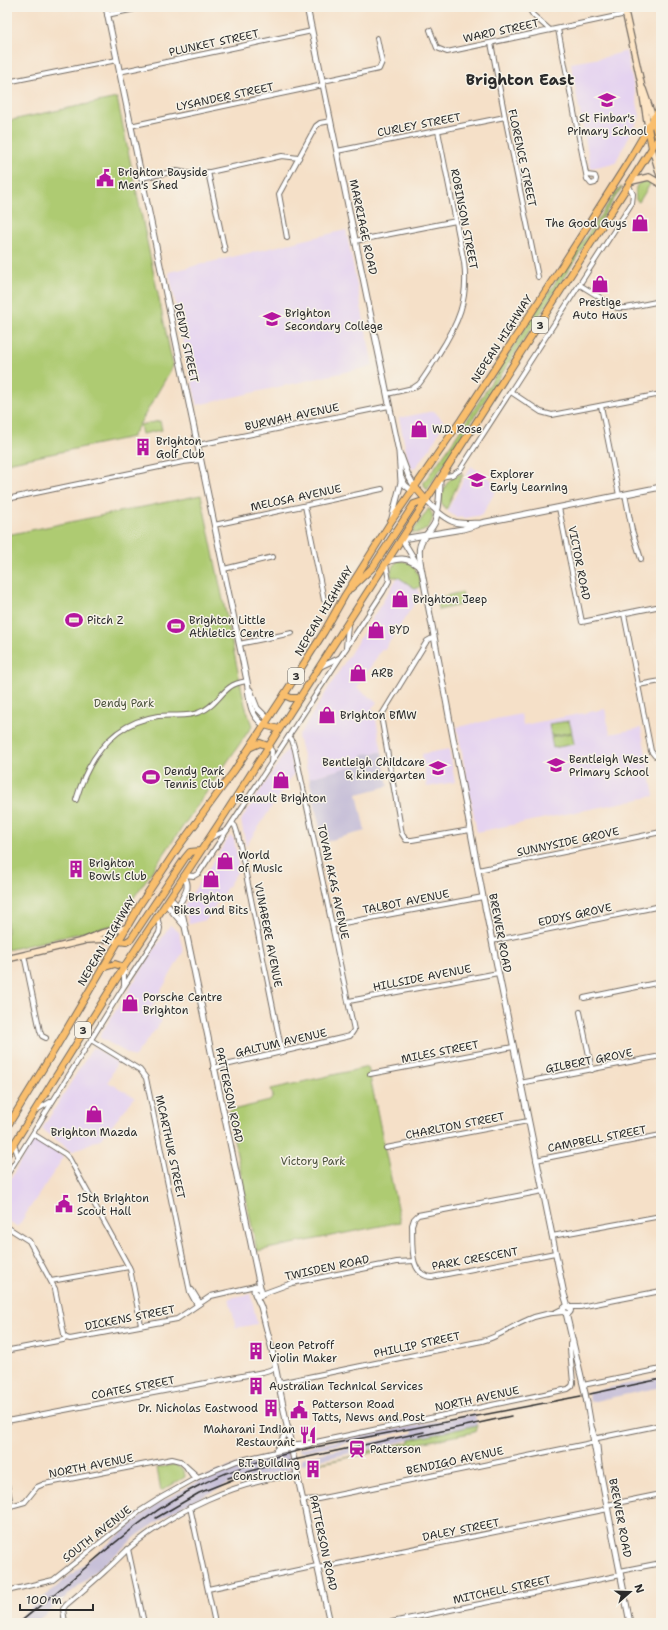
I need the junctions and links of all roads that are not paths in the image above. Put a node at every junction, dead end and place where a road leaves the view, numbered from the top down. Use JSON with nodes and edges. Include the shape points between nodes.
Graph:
{"nodes":[{"id":1,"x":106,"y":7,"type":"edge"},
{"id":2,"x":144,"y":7,"type":"edge"},
{"id":3,"x":307,"y":7,"type":"edge"},
{"id":4,"x":528,"y":7,"type":"edge"},
{"id":5,"x":624,"y":7,"type":"edge"},
{"id":6,"x":626,"y":14,"type":"junction"},
{"id":7,"x":107,"y":15,"type":"junction"},
{"id":8,"x":558,"y":29,"type":"junction"},
{"id":9,"x":430,"y":30,"type":"dead end"},
{"id":10,"x":550,"y":30,"type":"junction"},
{"id":11,"x":312,"y":31,"type":"junction"},
{"id":12,"x":377,"y":38,"type":"dead end"},
{"id":13,"x":491,"y":43,"type":"junction"},
{"id":14,"x":116,"y":60,"type":"junction"},
{"id":15,"x":119,"y":72,"type":"junction"},
{"id":16,"x":7,"y":82,"type":"edge"},
{"id":17,"x":323,"y":83,"type":"junction"},
{"id":18,"x":641,"y":83,"type":"junction"},
{"id":19,"x":661,"y":106,"type":"edge"},
{"id":20,"x":505,"y":117,"type":"junction"},
{"id":21,"x":653,"y":118,"type":"junction"},
{"id":22,"x":331,"y":121,"type":"junction"},
{"id":23,"x":130,"y":126,"type":"junction"},
{"id":24,"x":648,"y":127,"type":"junction"},
{"id":25,"x":438,"y":131,"type":"junction"},
{"id":26,"x":660,"y":136,"type":"edge"},
{"id":27,"x":652,"y":148,"type":"junction"},
{"id":28,"x":661,"y":150,"type":"edge"},
{"id":29,"x":337,"y":151,"type":"junction"},
{"id":30,"x":299,"y":158,"type":"junction"},
{"id":31,"x":208,"y":172,"type":"junction"},
{"id":32,"x":587,"y":175,"type":"dead end"},
{"id":33,"x":141,"y":178,"type":"junction"},
{"id":34,"x":618,"y":179,"type":"junction"},
{"id":35,"x":661,"y":179,"type":"edge"},
{"id":36,"x":630,"y":184,"type":"junction"},
{"id":37,"x":661,"y":184,"type":"edge"},
{"id":38,"x":456,"y":221,"type":"junction"},
{"id":39,"x":287,"y":238,"type":"dead end"},
{"id":40,"x":355,"y":240,"type":"junction"},
{"id":41,"x":225,"y":251,"type":"dead end"},
{"id":42,"x":538,"y":277,"type":"dead end"},
{"id":43,"x":580,"y":285,"type":"junction"},
{"id":44,"x":661,"y":301,"type":"edge"},
{"id":45,"x":511,"y":392,"type":"junction"},
{"id":46,"x":387,"y":394,"type":"junction"},
{"id":47,"x":661,"y":394,"type":"edge"},
{"id":48,"x":389,"y":406,"type":"junction"},
{"id":49,"x":601,"y":406,"type":"junction"},
{"id":50,"x":198,"y":445,"type":"junction"},
{"id":51,"x":398,"y":452,"type":"junction"},
{"id":52,"x":200,"y":458,"type":"junction"},
{"id":53,"x":401,"y":474,"type":"junction"},
{"id":54,"x":441,"y":478,"type":"junction"},
{"id":55,"x":661,"y":487,"type":"edge"},
{"id":56,"x":413,"y":488,"type":"junction"},
{"id":57,"x":382,"y":489,"type":"dead end"},
{"id":58,"x":622,"y":495,"type":"junction"},
{"id":59,"x":7,"y":499,"type":"edge"},
{"id":60,"x":426,"y":500,"type":"junction"},
{"id":61,"x":305,"y":506,"type":"junction"},
{"id":62,"x":559,"y":508,"type":"junction"},
{"id":63,"x":437,"y":511,"type":"junction"},
{"id":64,"x":391,"y":520,"type":"junction"},
{"id":65,"x":481,"y":523,"type":"junction"},
{"id":66,"x":214,"y":525,"type":"junction"},
{"id":67,"x":396,"y":530,"type":"junction"},
{"id":68,"x":425,"y":536,"type":"junction"},
{"id":69,"x":402,"y":539,"type":"junction"},
{"id":70,"x":273,"y":558,"type":"dead end"},
{"id":71,"x":378,"y":558,"type":"junction"},
{"id":72,"x":641,"y":559,"type":"dead end"},
{"id":73,"x":386,"y":562,"type":"junction"},
{"id":74,"x":418,"y":566,"type":"junction"},
{"id":75,"x":224,"y":569,"type":"junction"},
{"id":76,"x":422,"y":575,"type":"junction"},
{"id":77,"x":346,"y":593,"type":"junction"},
{"id":78,"x":324,"y":600,"type":"dead end"},
{"id":79,"x":661,"y":606,"type":"edge"},
{"id":80,"x":624,"y":614,"type":"junction"},
{"id":81,"x":348,"y":622,"type":"junction"},
{"id":82,"x":292,"y":633,"type":"dead end"},
{"id":83,"x":435,"y":640,"type":"junction"},
{"id":84,"x":239,"y":644,"type":"junction"},
{"id":85,"x":345,"y":651,"type":"junction"},
{"id":86,"x":342,"y":655,"type":"junction"},
{"id":87,"x":318,"y":668,"type":"junction"},
{"id":88,"x":661,"y":681,"type":"edge"},
{"id":89,"x":247,"y":682,"type":"junction"},
{"id":90,"x":638,"y":685,"type":"junction"},
{"id":91,"x":284,"y":695,"type":"junction"},
{"id":92,"x":299,"y":698,"type":"junction"},
{"id":93,"x":268,"y":719,"type":"junction"},
{"id":94,"x":264,"y":725,"type":"junction"},
{"id":95,"x":279,"y":729,"type":"junction"},
{"id":96,"x":289,"y":736,"type":"junction"},
{"id":97,"x":268,"y":746,"type":"junction"},
{"id":98,"x":248,"y":750,"type":"junction"},
{"id":99,"x":661,"y":755,"type":"edge"},
{"id":100,"x":271,"y":764,"type":"junction"},
{"id":101,"x":76,"y":800,"type":"dead end"},
{"id":102,"x":232,"y":823,"type":"junction"},
{"id":103,"x":228,"y":830,"type":"junction"},
{"id":104,"x":470,"y":830,"type":"junction"},
{"id":105,"x":661,"y":832,"type":"edge"},
{"id":106,"x":207,"y":840,"type":"junction"},
{"id":107,"x":200,"y":851,"type":"junction"},
{"id":108,"x":478,"y":870,"type":"junction"},
{"id":109,"x":184,"y":875,"type":"junction"},
{"id":110,"x":153,"y":886,"type":"junction"},
{"id":111,"x":161,"y":894,"type":"junction"},
{"id":112,"x":483,"y":897,"type":"junction"},
{"id":113,"x":170,"y":898,"type":"junction"},
{"id":114,"x":166,"y":904,"type":"junction"},
{"id":115,"x":661,"y":906,"type":"edge"},
{"id":116,"x":178,"y":907,"type":"junction"},
{"id":117,"x":157,"y":917,"type":"junction"},
{"id":118,"x":184,"y":925,"type":"junction"},
{"id":119,"x":333,"y":925,"type":"junction"},
{"id":120,"x":126,"y":928,"type":"junction"},
{"id":121,"x":83,"y":940,"type":"junction"},
{"id":122,"x":118,"y":941,"type":"junction"},
{"id":123,"x":492,"y":941,"type":"junction"},
{"id":124,"x":24,"y":955,"type":"junction"},
{"id":125,"x":7,"y":959,"type":"edge"},
{"id":126,"x":124,"y":967,"type":"junction"},
{"id":127,"x":102,"y":968,"type":"junction"},
{"id":128,"x":498,"y":973,"type":"junction"},
{"id":129,"x":661,"y":982,"type":"edge"},
{"id":130,"x":123,"y":988,"type":"junction"},
{"id":131,"x":584,"y":998,"type":"dead end"},
{"id":132,"x":349,"y":1001,"type":"junction"},
{"id":133,"x":580,"y":1012,"type":"dead end"},
{"id":134,"x":353,"y":1034,"type":"joint"},
{"id":135,"x":46,"y":1038,"type":"dead end"},
{"id":136,"x":91,"y":1040,"type":"junction"},
{"id":137,"x":513,"y":1047,"type":"junction"},
{"id":138,"x":282,"y":1052,"type":"junction"},
{"id":139,"x":661,"y":1056,"type":"edge"},
{"id":140,"x":213,"y":1068,"type":"junction"},
{"id":141,"x":592,"y":1070,"type":"junction"},
{"id":142,"x":370,"y":1074,"type":"dead end"},
{"id":143,"x":520,"y":1083,"type":"junction"},
{"id":144,"x":52,"y":1101,"type":"junction"},
{"id":145,"x":34,"y":1112,"type":"junction"},
{"id":146,"x":528,"y":1121,"type":"junction"},
{"id":147,"x":7,"y":1127,"type":"edge"},
{"id":148,"x":32,"y":1134,"type":"junction"},
{"id":149,"x":661,"y":1135,"type":"edge"},
{"id":150,"x":7,"y":1139,"type":"edge"},
{"id":151,"x":14,"y":1144,"type":"junction"},
{"id":152,"x":386,"y":1148,"type":"dead end"},
{"id":153,"x":7,"y":1154,"type":"edge"},
{"id":154,"x":18,"y":1156,"type":"junction"},
{"id":155,"x":536,"y":1160,"type":"junction"},
{"id":156,"x":7,"y":1175,"type":"edge"},
{"id":157,"x":543,"y":1191,"type":"junction"},
{"id":158,"x":661,"y":1216,"type":"edge"},
{"id":159,"x":7,"y":1227,"type":"edge"},
{"id":160,"x":552,"y":1236,"type":"junction"},
{"id":161,"x":555,"y":1253,"type":"junction"},
{"id":162,"x":414,"y":1259,"type":"junction"},
{"id":163,"x":129,"y":1267,"type":"junction"},
{"id":164,"x":51,"y":1282,"type":"junction"},
{"id":165,"x":256,"y":1289,"type":"junction"},
{"id":166,"x":661,"y":1291,"type":"edge"},
{"id":167,"x":262,"y":1294,"type":"junction"},
{"id":168,"x":198,"y":1304,"type":"junction"},
{"id":169,"x":261,"y":1307,"type":"junction"},
{"id":170,"x":567,"y":1310,"type":"junction"},
{"id":171,"x":141,"y":1325,"type":"junction"},
{"id":172,"x":66,"y":1338,"type":"junction"},
{"id":173,"x":573,"y":1342,"type":"junction"},
{"id":174,"x":10,"y":1350,"type":"dead end"},
{"id":175,"x":661,"y":1369,"type":"edge"},
{"id":176,"x":276,"y":1370,"type":"junction"},
{"id":177,"x":279,"y":1383,"type":"junction"},
{"id":178,"x":583,"y":1385,"type":"junction"},
{"id":179,"x":7,"y":1421,"type":"edge"},
{"id":180,"x":661,"y":1425,"type":"edge"},
{"id":181,"x":288,"y":1428,"type":"junction"},
{"id":182,"x":594,"y":1440,"type":"junction"},
{"id":183,"x":292,"y":1446,"type":"junction"},
{"id":184,"x":276,"y":1450,"type":"junction"},
{"id":185,"x":298,"y":1474,"type":"junction"},
{"id":186,"x":196,"y":1478,"type":"junction"},
{"id":187,"x":7,"y":1484,"type":"edge"},
{"id":188,"x":661,"y":1494,"type":"edge"},
{"id":189,"x":304,"y":1502,"type":"junction"},
{"id":190,"x":9,"y":1506,"type":"edge"},
{"id":191,"x":190,"y":1507,"type":"junction"},
{"id":192,"x":607,"y":1507,"type":"junction"},
{"id":193,"x":128,"y":1550,"type":"junction"},
{"id":194,"x":661,"y":1563,"type":"edge"},
{"id":195,"x":317,"y":1567,"type":"junction"},
{"id":196,"x":621,"y":1573,"type":"junction"},
{"id":197,"x":208,"y":1589,"type":"junction"},
{"id":198,"x":7,"y":1592,"type":"edge"},
{"id":199,"x":329,"y":1621,"type":"edge"},
{"id":200,"x":65,"y":1623,"type":"edge"},
{"id":201,"x":144,"y":1623,"type":"edge"},
{"id":202,"x":215,"y":1623,"type":"edge"},
{"id":203,"x":387,"y":1623,"type":"edge"},
{"id":204,"x":631,"y":1623,"type":"edge"}],
"edges":[{"from":1,"to":7,"type":"street","name":"DENDY STREET"},
{"from":2,"to":7,"type":"street"},
{"from":3,"to":11,"type":"street","name":"MARRIAGE ROAD"},
{"from":4,"to":10,"type":"street"},
{"from":5,"to":6,"type":"main road"},
{"from":6,"to":8,"type":"street","name":"WARD STREET"},
{"from":6,"to":18,"type":"main road"},
{"from":7,"to":14,"type":"street","name":"DENDY STREET"},
{"from":8,"to":10,"type":"street","name":"WARD STREET"},
{"from":8,"to":32,"type":"street"},
{"from":9,"to":13,"type":"street","name":"WARD STREET","via":[[437,48],[444,51]]},
{"from":10,"to":13,"type":"street","name":"WARD STREET"},
{"from":11,"to":15,"type":"street","name":"PLUNKET STREET"},
{"from":11,"to":17,"type":"street","name":"MARRIAGE ROAD"},
{"from":12,"to":17,"type":"street","name":"LYSANDER STREET","via":[[382,62],[379,68]]},
{"from":13,"to":20,"type":"street","name":"FLORENCE STREET"},
{"from":14,"to":15,"type":"street","name":"DENDY STREET"},
{"from":14,"to":16,"type":"street"},
{"from":15,"to":23,"type":"street","name":"DENDY STREET"},
{"from":17,"to":22,"type":"street","name":"MARRIAGE ROAD"},
{"from":17,"to":23,"type":"street","name":"LYSANDER STREET"},
{"from":18,"to":21,"type":"main road"},
{"from":18,"to":24,"type":"main road"},
{"from":19,"to":21,"type":"highway","name":"NEPEAN HIGHWAY","number":"3"},
{"from":20,"to":25,"type":"street","name":"CURLEY STREET"},
{"from":20,"to":42,"type":"street","name":"FLORENCE STREET"},
{"from":21,"to":24,"type":"highway","name":"NEPEAN HIGHWAY","number":"3"},
{"from":21,"to":26,"type":"highway"},
{"from":22,"to":29,"type":"street","name":"MARRIAGE ROAD"},
{"from":22,"to":30,"type":"street","via":[[316,126]]},
{"from":23,"to":33,"type":"street","name":"DENDY STREET"},
{"from":24,"to":27,"type":"highway"},
{"from":24,"to":34,"type":"highway","name":"NEPEAN HIGHWAY","number":"3"},
{"from":25,"to":29,"type":"street","name":"CURLEY STREET"},
{"from":25,"to":38,"type":"street","name":"ROBINSON STREET"},
{"from":26,"to":27,"type":"highway","number":"3"},
{"from":26,"to":28,"type":"main road"},
{"from":27,"to":35,"type":"main road"},
{"from":27,"to":36,"type":"highway","number":"3"},
{"from":29,"to":40,"type":"street","name":"MARRIAGE ROAD"},
{"from":30,"to":31,"type":"street","via":[[282,156]]},
{"from":30,"to":39,"type":"street","via":[[279,194]]},
{"from":31,"to":33,"type":"street","via":[[192,174],[177,171]]},
{"from":31,"to":41,"type":"street"},
{"from":33,"to":50,"type":"street","name":"DENDY STREET"},
{"from":34,"to":36,"type":"highway"},
{"from":34,"to":56,"type":"highway","name":"NEPEAN HIGHWAY","number":"3","via":[[461,420]]},
{"from":36,"to":37,"type":"main road","via":[[649,177]]},
{"from":36,"to":43,"type":"street","via":[[632,203]]},
{"from":36,"to":54,"type":"highway","number":"3"},
{"from":38,"to":40,"type":"street"},
{"from":38,"to":46,"type":"street","name":"ROBINSON STREET","via":[[466,281],[457,323],[419,384],[414,388]]},
{"from":40,"to":46,"type":"street","name":"MARRIAGE ROAD"},
{"from":43,"to":44,"type":"street","via":[[617,308]]},
{"from":43,"to":45,"type":"street"},
{"from":45,"to":49,"type":"street","via":[[541,412],[552,415]]},
{"from":45,"to":54,"type":"street","via":[[460,470]]},
{"from":46,"to":48,"type":"street","name":"MARRIAGE ROAD"},
{"from":47,"to":49,"type":"street"},
{"from":48,"to":50,"type":"street","name":"BURWAH AVENUE"},
{"from":48,"to":51,"type":"street","name":"MARRIAGE ROAD"},
{"from":49,"to":58,"type":"street"},
{"from":50,"to":52,"type":"street","name":"DENDY STREET"},
{"from":51,"to":53,"type":"street","name":"MARRIAGE ROAD"},
{"from":51,"to":56,"type":"street","name":"MARRIAGE ROAD"},
{"from":52,"to":59,"type":"street"},
{"from":52,"to":66,"type":"street","name":"DENDY STREET"},
{"from":53,"to":56,"type":"street","via":[[403,483]]},
{"from":53,"to":64,"type":"street","name":"MARRIAGE ROAD","via":[[401,484]]},
{"from":54,"to":60,"type":"highway","number":"3"},
{"from":54,"to":63,"type":"street","name":"BREWER ROAD"},
{"from":55,"to":58,"type":"street"},
{"from":56,"to":60,"type":"highway"},
{"from":56,"to":64,"type":"highway","name":"NEPEAN HIGHWAY","number":"3"},
{"from":57,"to":61,"type":"street","name":"MELOSA AVENUE"},
{"from":58,"to":62,"type":"street"},
{"from":58,"to":72,"type":"street"},
{"from":60,"to":63,"type":"street"},
{"from":60,"to":67,"type":"highway","via":[[414,503]]},
{"from":60,"to":69,"type":"highway","number":"3"},
{"from":61,"to":66,"type":"street","name":"MELOSA AVENUE"},
{"from":61,"to":78,"type":"street"},
{"from":62,"to":65,"type":"street"},
{"from":62,"to":80,"type":"street","name":"VICTOR ROAD","via":[[582,622]]},
{"from":63,"to":65,"type":"street","via":[[458,523]]},
{"from":63,"to":68,"type":"street","name":"BREWER ROAD","via":[[434,524]]},
{"from":64,"to":67,"type":"highway"},
{"from":64,"to":77,"type":"highway","name":"NEPEAN HIGHWAY","number":"3"},
{"from":65,"to":68,"type":"street","via":[[465,529]]},
{"from":66,"to":75,"type":"street","name":"DENDY STREET"},
{"from":67,"to":69,"type":"highway"},
{"from":67,"to":71,"type":"highway"},
{"from":68,"to":69,"type":"street"},
{"from":68,"to":76,"type":"street","name":"BREWER ROAD","via":[[419,548]]},
{"from":69,"to":73,"type":"highway","number":"3"},
{"from":69,"to":74,"type":"street","name":"BREWER ROAD"},
{"from":70,"to":75,"type":"street"},
{"from":71,"to":73,"type":"highway"},
{"from":71,"to":77,"type":"highway","via":[[369,571]]},
{"from":73,"to":74,"type":"street","via":[[404,558]]},
{"from":73,"to":81,"type":"highway","number":"3"},
{"from":73,"to":85,"type":"street","via":[[388,584]]},
{"from":74,"to":76,"type":"street","name":"BREWER ROAD"},
{"from":75,"to":84,"type":"street","name":"DENDY STREET"},
{"from":76,"to":83,"type":"street","name":"BREWER ROAD"},
{"from":77,"to":91,"type":"highway","name":"NEPEAN HIGHWAY","number":"3"},
{"from":79,"to":80,"type":"street"},
{"from":80,"to":90,"type":"street"},
{"from":81,"to":85,"type":"street"},
{"from":81,"to":87,"type":"highway","number":"3"},
{"from":82,"to":84,"type":"street"},
{"from":83,"to":104,"type":"street","name":"BREWER ROAD"},
{"from":83,"to":104,"type":"street","via":[[425,646],[381,716],[402,834],[406,840],[412,840]]},
{"from":84,"to":89,"type":"street","name":"DENDY STREET"},
{"from":85,"to":86,"type":"street"},
{"from":86,"to":87,"type":"street"},
{"from":86,"to":96,"type":"street"},
{"from":87,"to":92,"type":"highway","number":"3"},
{"from":88,"to":90,"type":"street"},
{"from":89,"to":93,"type":"street","name":"DENDY STREET","via":[[256,707]]},
{"from":89,"to":94,"type":"street","name":"DENDY STREET","via":[[252,710]]},
{"from":89,"to":101,"type":"street","via":[[232,686],[214,704],[199,713],[154,717],[120,731],[97,753],[86,772]]},
{"from":90,"to":99,"type":"street","via":[[651,751],[654,755]]},
{"from":91,"to":92,"type":"highway"},
{"from":91,"to":93,"type":"highway","name":"NEPEAN HIGHWAY","number":"3"},
{"from":92,"to":95,"type":"highway","number":"3"},
{"from":93,"to":94,"type":"highway","name":"NEPEAN HIGHWAY","number":"3"},
{"from":93,"to":95,"type":"highway"},
{"from":94,"to":95,"type":"highway"},
{"from":94,"to":98,"type":"highway","name":"NEPEAN HIGHWAY","number":"3"},
{"from":95,"to":97,"type":"highway","number":"3"},
{"from":96,"to":100,"type":"street"},
{"from":96,"to":119,"type":"street","name":"TOVAN AKAS AVENUE","via":[[292,740]]},
{"from":97,"to":98,"type":"highway","via":[[259,743]]},
{"from":97,"to":100,"type":"street","via":[[272,751]]},
{"from":97,"to":106,"type":"highway","number":"3"},
{"from":98,"to":110,"type":"highway","name":"NEPEAN HIGHWAY","number":"3"},
{"from":100,"to":102,"type":"street"},
{"from":102,"to":103,"type":"street"},
{"from":102,"to":138,"type":"street","name":"VUNABERE AVENUE","via":[[238,835]]},
{"from":103,"to":106,"type":"street"},
{"from":103,"to":109,"type":"street","via":[[198,874]]},
{"from":104,"to":108,"type":"street","name":"BREWER ROAD"},
{"from":105,"to":108,"type":"street","name":"SUNNYSIDE GROVE"},
{"from":106,"to":107,"type":"highway","number":"3"},
{"from":107,"to":109,"type":"highway","number":"3"},
{"from":107,"to":111,"type":"highway","via":[[190,852]]},
{"from":108,"to":112,"type":"street","name":"BREWER ROAD"},
{"from":109,"to":113,"type":"highway","number":"3"},
{"from":109,"to":116,"type":"street","via":[[188,888]]},
{"from":110,"to":111,"type":"highway"},
{"from":110,"to":120,"type":"highway","name":"NEPEAN HIGHWAY","number":"3"},
{"from":111,"to":113,"type":"highway"},
{"from":111,"to":114,"type":"highway"},
{"from":111,"to":122,"type":"highway","via":[[131,939],[126,942]]},
{"from":112,"to":119,"type":"street","name":"TALBOT AVENUE"},
{"from":112,"to":123,"type":"street","name":"BREWER ROAD"},
{"from":113,"to":114,"type":"highway","number":"3"},
{"from":113,"to":116,"type":"street","name":"PATTERSON ROAD"},
{"from":114,"to":117,"type":"highway","number":"3"},
{"from":114,"to":118,"type":"street","name":"PATTERSON ROAD"},
{"from":115,"to":123,"type":"street","name":"EDDYS GROVE"},
{"from":116,"to":118,"type":"street","name":"PATTERSON ROAD"},
{"from":117,"to":126,"type":"highway","number":"3"},
{"from":117,"to":130,"type":"street","via":[[160,932]]},
{"from":118,"to":140,"type":"street","name":"PATTERSON ROAD"},
{"from":119,"to":132,"type":"street","name":"TOVAN AKAS AVENUE"},
{"from":120,"to":121,"type":"main road"},
{"from":120,"to":122,"type":"highway","name":"NEPEAN HIGHWAY","number":"3"},
{"from":121,"to":122,"type":"main road"},
{"from":121,"to":124,"type":"main road"},
{"from":122,"to":127,"type":"highway","name":"NEPEAN HIGHWAY","number":"3"},
{"from":123,"to":128,"type":"street","name":"BREWER ROAD"},
{"from":124,"to":125,"type":"main road"},
{"from":124,"to":135,"type":"street","via":[[40,1031]]},
{"from":126,"to":127,"type":"highway","via":[[115,964]]},
{"from":126,"to":130,"type":"street"},
{"from":126,"to":145,"type":"highway","number":"3"},
{"from":127,"to":147,"type":"highway","name":"NEPEAN HIGHWAY","number":"3"},
{"from":128,"to":132,"type":"street","name":"HILLSIDE AVENUE"},
{"from":128,"to":137,"type":"street","name":"BREWER ROAD"},
{"from":129,"to":131,"type":"street"},
{"from":130,"to":136,"type":"street"},
{"from":132,"to":134,"type":"street","name":"TOVAN AKAS AVENUE"},
{"from":133,"to":141,"type":"street"},
{"from":134,"to":138,"type":"street","name":"GALTUM AVENUE"},
{"from":136,"to":144,"type":"street"},
{"from":136,"to":168,"type":"street","name":"MCARTHUR STREET","via":[[140,1070],[146,1078],[190,1286]]},
{"from":137,"to":142,"type":"street","name":"MILES STREET"},
{"from":137,"to":143,"type":"street","name":"BREWER ROAD"},
{"from":138,"to":140,"type":"street","name":"GALTUM AVENUE"},
{"from":139,"to":141,"type":"street","name":"GILBERT GROVE"},
{"from":140,"to":165,"type":"street","name":"PATTERSON ROAD","via":[[255,1269]]},
{"from":141,"to":143,"type":"street","name":"GILBERT GROVE"},
{"from":143,"to":146,"type":"street","name":"BREWER ROAD"},
{"from":144,"to":145,"type":"street"},
{"from":144,"to":148,"type":"street"},
{"from":145,"to":151,"type":"highway","number":"3"},
{"from":146,"to":152,"type":"street","name":"CHARLTON STREET"},
{"from":146,"to":155,"type":"street","name":"BREWER ROAD"},
{"from":148,"to":154,"type":"street"},
{"from":148,"to":163,"type":"street","via":[[69,1158]]},
{"from":149,"to":155,"type":"street","name":"CAMPBELL STREET"},
{"from":150,"to":151,"type":"highway"},
{"from":151,"to":153,"type":"highway","number":"3"},
{"from":151,"to":154,"type":"street"},
{"from":154,"to":156,"type":"street"},
{"from":155,"to":157,"type":"street","name":"BREWER ROAD"},
{"from":157,"to":160,"type":"street","name":"BREWER ROAD"},
{"from":157,"to":162,"type":"street","via":[[421,1214],[413,1222]]},
{"from":158,"to":160,"type":"street"},
{"from":159,"to":164,"type":"street","via":[[29,1241]]},
{"from":160,"to":161,"type":"street","name":"BREWER ROAD"},
{"from":161,"to":162,"type":"street","name":"PARK CRESCENT","via":[[432,1277],[424,1276],[418,1271]]},
{"from":161,"to":170,"type":"street","name":"BREWER ROAD"},
{"from":162,"to":167,"type":"street","name":"TWISDEN ROAD","via":[[292,1283]]},
{"from":163,"to":164,"type":"street"},
{"from":163,"to":171,"type":"street"},
{"from":164,"to":172,"type":"street","via":[[56,1291]]},
{"from":165,"to":167,"type":"street"},
{"from":165,"to":168,"type":"street","name":"DICKENS STREET","via":[[248,1288],[213,1295]]},
{"from":165,"to":169,"type":"street","name":"PATTERSON ROAD"},
{"from":166,"to":170,"type":"street","name":"PHILLIP STREET"},
{"from":167,"to":169,"type":"street","name":"PATTERSON ROAD"},
{"from":168,"to":171,"type":"street","name":"DICKENS STREET","via":[[179,1318]]},
{"from":169,"to":176,"type":"street","name":"PATTERSON ROAD"},
{"from":170,"to":173,"type":"street","name":"BREWER ROAD"},
{"from":170,"to":177,"type":"street","name":"PHILLIP STREET","via":[[533,1317],[482,1341]]},
{"from":171,"to":172,"type":"street","name":"DICKENS STREET"},
{"from":172,"to":174,"type":"street","name":"DICKENS STREET"},
{"from":173,"to":178,"type":"street","name":"BREWER ROAD"},
{"from":173,"to":183,"type":"street","name":"NORTH AVENUE","via":[[570,1344],[573,1383],[568,1389]]},
{"from":175,"to":178,"type":"street"},
{"from":176,"to":177,"type":"street","name":"PATTERSON ROAD"},
{"from":176,"to":179,"type":"street","name":"COATES STREET"},
{"from":177,"to":181,"type":"street","name":"PATTERSON ROAD"},
{"from":178,"to":182,"type":"street","name":"BREWER ROAD","bridge":true},
{"from":180,"to":182,"type":"street","name":"BENDIGO AVENUE"},
{"from":181,"to":183,"type":"street","name":"PATTERSON ROAD"},
{"from":181,"to":184,"type":"street"},
{"from":182,"to":189,"type":"street","name":"BENDIGO AVENUE"},
{"from":182,"to":192,"type":"street","name":"BREWER ROAD"},
{"from":183,"to":184,"type":"street","name":"NORTH AVENUE"},
{"from":183,"to":185,"type":"street","name":"PATTERSON ROAD"},
{"from":184,"to":186,"type":"street","name":"NORTH AVENUE","via":[[237,1461]]},
{"from":185,"to":189,"type":"street","name":"PATTERSON ROAD"},
{"from":185,"to":191,"type":"street","via":[[242,1486]]},
{"from":186,"to":190,"type":"street","name":"NORTH AVENUE","via":[[185,1465],[172,1459],[48,1483],[37,1487],[25,1502]]},
{"from":186,"to":198,"type":"street","name":"SOUTH AVENUE","via":[[140,1511],[53,1580]]},
{"from":187,"to":190,"type":"street"},
{"from":188,"to":192,"type":"street","name":"DALEY STREET"},
{"from":189,"to":195,"type":"street","name":"PATTERSON ROAD"},
{"from":191,"to":193,"type":"street"},
{"from":191,"to":197,"type":"street"},
{"from":192,"to":195,"type":"street","name":"DALEY STREET"},
{"from":192,"to":196,"type":"street","name":"BREWER ROAD"},
{"from":193,"to":200,"type":"street","via":[[64,1607]]},
{"from":193,"to":201,"type":"street"},
{"from":194,"to":196,"type":"street","name":"MITCHELL STREET"},
{"from":195,"to":197,"type":"street","name":"DALEY STREET"},
{"from":195,"to":199,"type":"street","name":"PATTERSON ROAD"},
{"from":196,"to":203,"type":"street","name":"MITCHELL STREET"},
{"from":196,"to":204,"type":"street","name":"BREWER ROAD"},
{"from":197,"to":202,"type":"street"}]}
